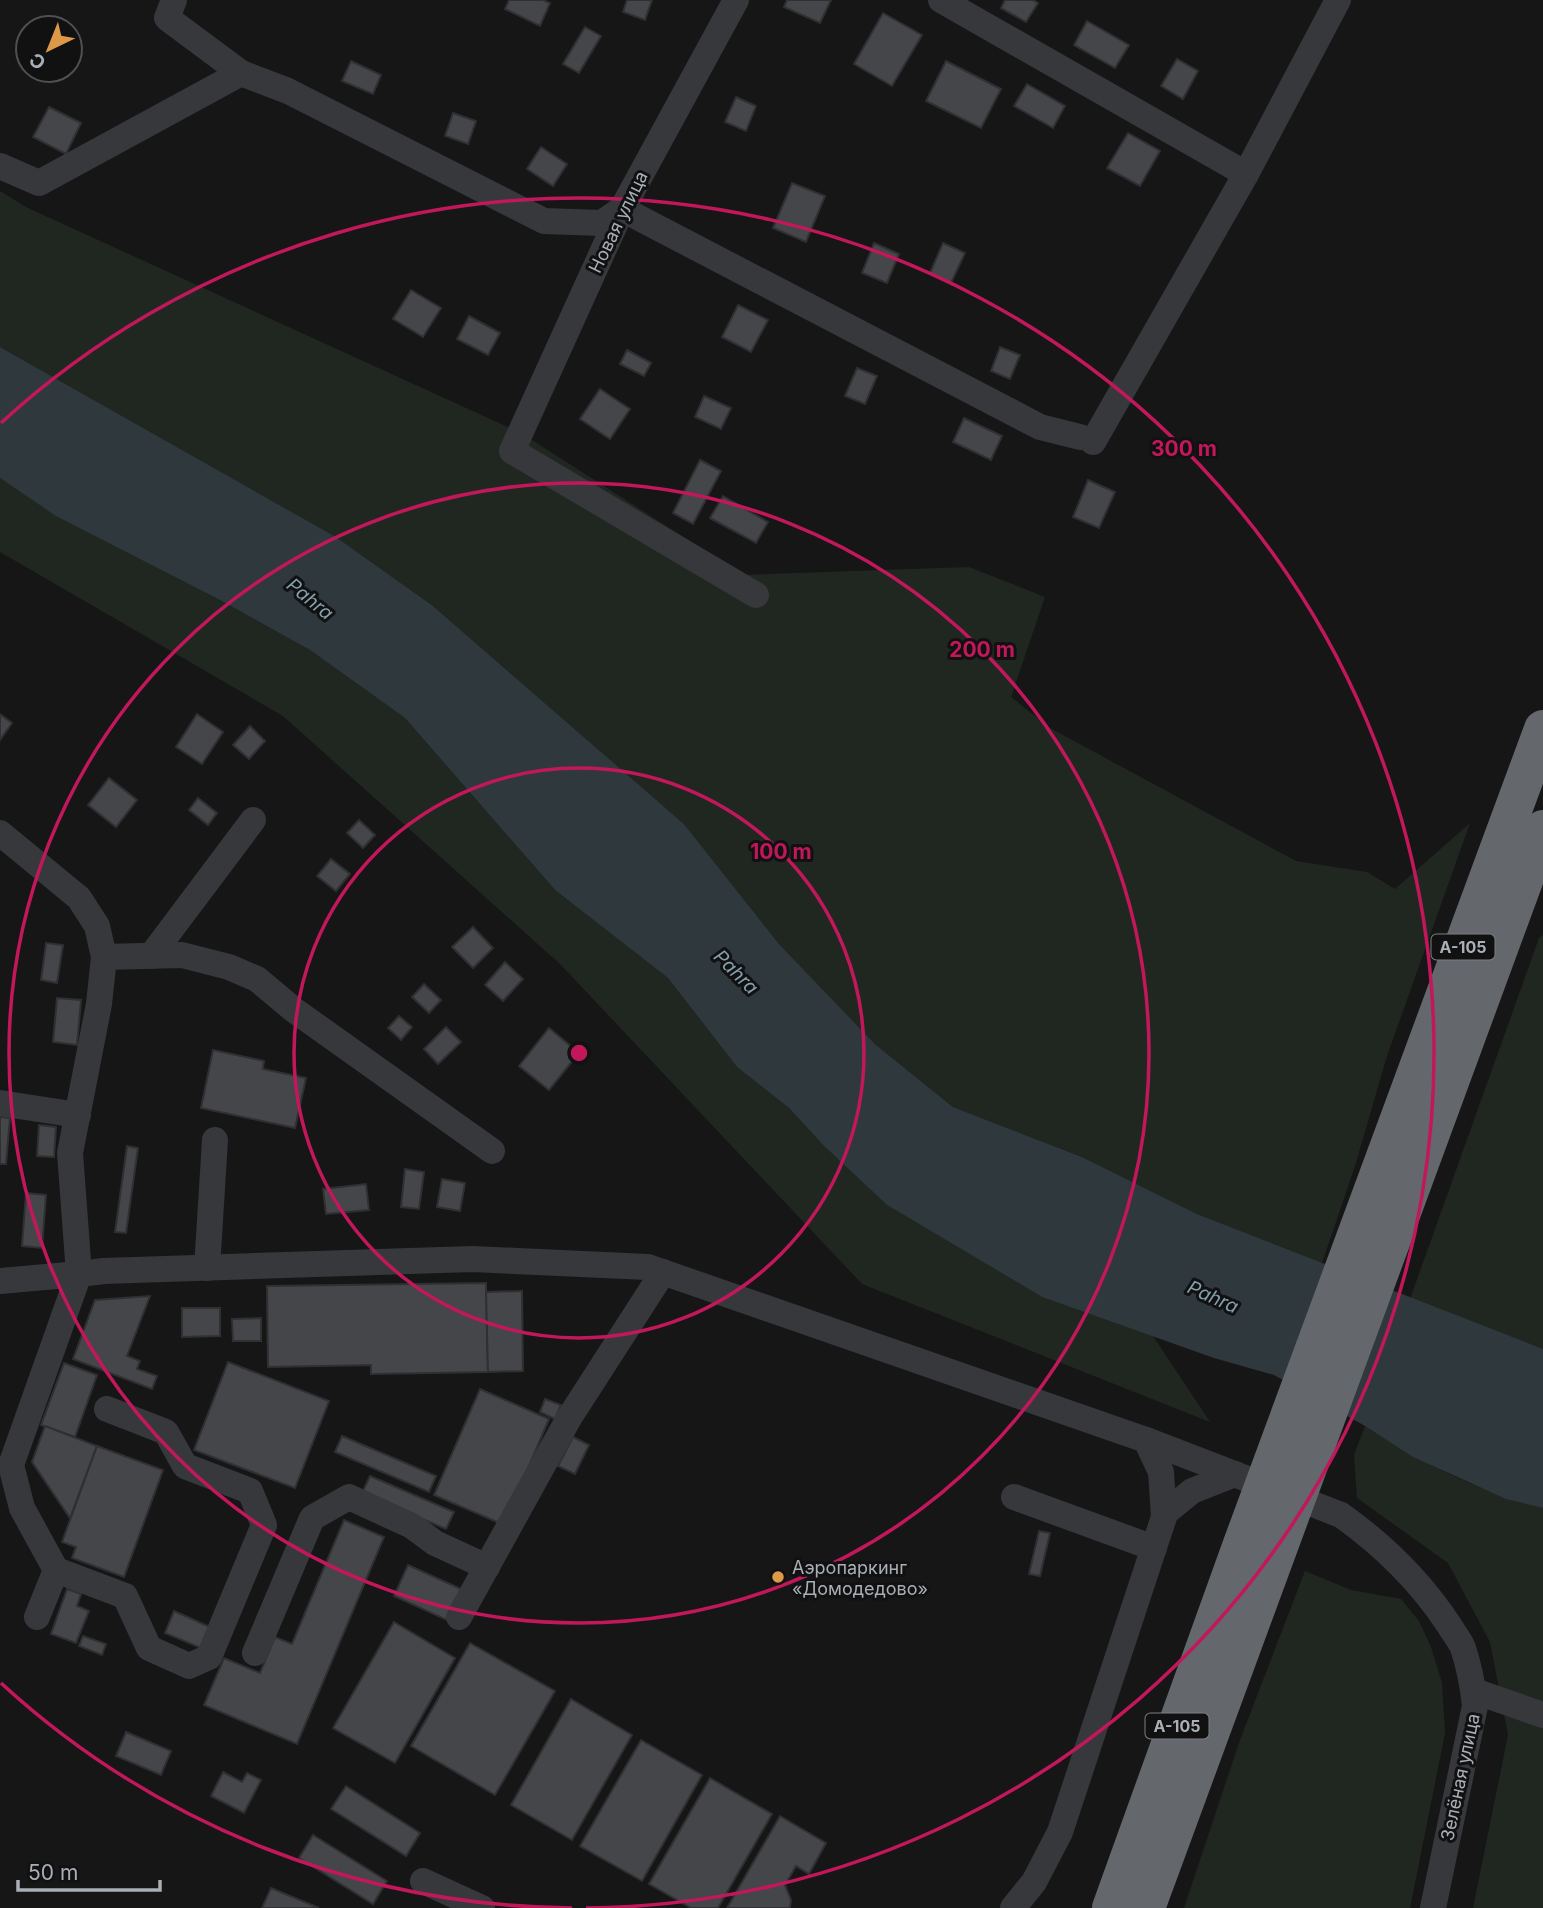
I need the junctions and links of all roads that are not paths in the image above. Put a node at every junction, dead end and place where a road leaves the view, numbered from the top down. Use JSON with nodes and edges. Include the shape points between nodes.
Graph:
{"nodes":[{"id":1,"x":174,"y":0,"type":"edge"},
{"id":2,"x":736,"y":0,"type":"edge"},
{"id":3,"x":941,"y":0,"type":"edge"},
{"id":4,"x":1338,"y":0,"type":"edge"},
{"id":5,"x":240,"y":73,"type":"junction"},
{"id":6,"x":0,"y":166,"type":"edge"},
{"id":7,"x":1246,"y":174,"type":"junction"},
{"id":8,"x":622,"y":209,"type":"junction"},
{"id":9,"x":756,"y":595,"type":"dead end"},
{"id":10,"x":1543,"y":729,"type":"edge"},
{"id":11,"x":253,"y":820,"type":"dead end"},
{"id":12,"x":1543,"y":830,"type":"edge"},
{"id":13,"x":0,"y":833,"type":"edge"},
{"id":14,"x":151,"y":956,"type":"junction"},
{"id":15,"x":104,"y":957,"type":"junction"},
{"id":16,"x":0,"y":1102,"type":"edge"},
{"id":17,"x":78,"y":1115,"type":"junction"},
{"id":18,"x":215,"y":1140,"type":"dead end"},
{"id":19,"x":492,"y":1151,"type":"dead end"},
{"id":20,"x":1399,"y":1171,"type":"junction"},
{"id":21,"x":207,"y":1268,"type":"junction"},
{"id":22,"x":663,"y":1272,"type":"junction"},
{"id":23,"x":79,"y":1274,"type":"junction"},
{"id":24,"x":0,"y":1281,"type":"edge"},
{"id":25,"x":107,"y":1409,"type":"dead end"},
{"id":26,"x":1146,"y":1440,"type":"junction"},
{"id":27,"x":1235,"y":1474,"type":"junction"},
{"id":28,"x":1014,"y":1497,"type":"dead end"},
{"id":29,"x":1165,"y":1513,"type":"junction"},
{"id":30,"x":1154,"y":1548,"type":"junction"},
{"id":31,"x":1259,"y":1550,"type":"junction"},
{"id":32,"x":487,"y":1567,"type":"junction"},
{"id":33,"x":56,"y":1570,"type":"junction"},
{"id":34,"x":37,"y":1617,"type":"dead end"},
{"id":35,"x":459,"y":1618,"type":"dead end"},
{"id":36,"x":255,"y":1653,"type":"dead end"},
{"id":37,"x":1474,"y":1691,"type":"junction"},
{"id":38,"x":1543,"y":1715,"type":"edge"},
{"id":39,"x":423,"y":1881,"type":"dead end"},
{"id":40,"x":482,"y":1908,"type":"edge"},
{"id":41,"x":1013,"y":1908,"type":"edge"},
{"id":42,"x":1111,"y":1908,"type":"edge"},
{"id":43,"x":1146,"y":1908,"type":"edge"},
{"id":44,"x":1433,"y":1908,"type":"edge"}],
"edges":[{"from":1,"to":5,"type":"street","via":[[167,18]]},
{"from":2,"to":8,"type":"street","name":"Новая улица"},
{"from":3,"to":7,"type":"street"},
{"from":4,"to":7,"type":"street"},
{"from":5,"to":6,"type":"street","via":[[39,183]]},
{"from":5,"to":8,"type":"street","via":[[288,92],[544,221],[602,223]]},
{"from":7,"to":8,"type":"street","via":[[1087,440],[1040,427]]},
{"from":8,"to":9,"type":"street","name":"Новая улица","via":[[512,451]]},
{"from":10,"to":20,"type":"highway","number":"А-105"},
{"from":11,"to":14,"type":"street"},
{"from":12,"to":20,"type":"highway","number":"А-105"},
{"from":13,"to":15,"type":"street","via":[[79,898],[97,926]]},
{"from":14,"to":15,"type":"street"},
{"from":14,"to":19,"type":"street","via":[[182,955],[257,979]]},
{"from":15,"to":17,"type":"street"},
{"from":16,"to":17,"type":"street"},
{"from":17,"to":23,"type":"street","via":[[70,1153]]},
{"from":18,"to":21,"type":"street"},
{"from":20,"to":31,"type":"highway","number":"А-105"},
{"from":21,"to":22,"type":"street","name":"Зелёная улица","via":[[472,1259],[648,1267]]},
{"from":21,"to":23,"type":"street","name":"Зелёная улица"},
{"from":22,"to":26,"type":"street","name":"Зелёная улица"},
{"from":22,"to":32,"type":"street","via":[[569,1418]]},
{"from":23,"to":24,"type":"street","name":"Зелёная улица"},
{"from":23,"to":33,"type":"street","via":[[11,1465],[22,1508]]},
{"from":25,"to":33,"type":"street","via":[[166,1432],[186,1466],[250,1491],[264,1525],[209,1657],[189,1666],[149,1648],[125,1596]]},
{"from":26,"to":27,"type":"street","name":"Зелёная улица"},
{"from":26,"to":29,"type":"street","via":[[1161,1472]]},
{"from":27,"to":29,"type":"street","via":[[1192,1491]]},
{"from":27,"to":37,"type":"street","name":"Зелёная улица","via":[[1341,1515],[1394,1558],[1440,1611],[1462,1646]]},
{"from":28,"to":30,"type":"street"},
{"from":29,"to":30,"type":"street"},
{"from":30,"to":41,"type":"street","via":[[1060,1832],[1034,1882]]},
{"from":31,"to":42,"type":"highway","number":"А-105"},
{"from":31,"to":43,"type":"highway","number":"А-105"},
{"from":32,"to":35,"type":"street"},
{"from":32,"to":36,"type":"street","via":[[349,1497],[312,1518]]},
{"from":33,"to":34,"type":"street"},
{"from":37,"to":38,"type":"street"},
{"from":37,"to":44,"type":"street","name":"Зелёная улица","via":[[1475,1706]]},
{"from":39,"to":40,"type":"street"}]}
